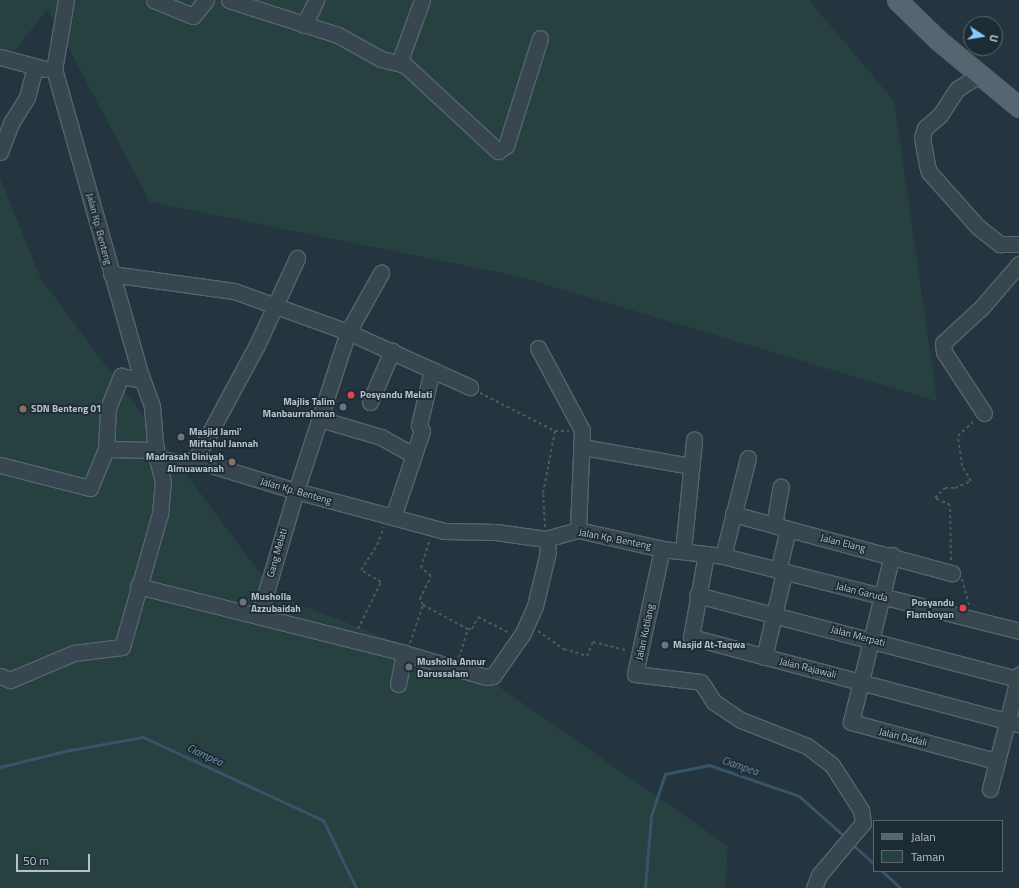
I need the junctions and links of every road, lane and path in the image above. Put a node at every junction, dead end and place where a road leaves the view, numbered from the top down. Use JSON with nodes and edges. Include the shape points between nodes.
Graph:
{"nodes":[{"id":1,"x":66,"y":0,"type":"edge"},
{"id":2,"x":154,"y":0,"type":"edge"},
{"id":3,"x":206,"y":0,"type":"edge"},
{"id":4,"x":229,"y":0,"type":"edge"},
{"id":5,"x":316,"y":0,"type":"edge"},
{"id":6,"x":422,"y":0,"type":"edge"},
{"id":7,"x":897,"y":0,"type":"edge"},
{"id":8,"x":304,"y":25,"type":"junction"},
{"id":9,"x":540,"y":38,"type":"dead end"},
{"id":10,"x":0,"y":57,"type":"edge"},
{"id":11,"x":399,"y":63,"type":"junction"},
{"id":12,"x":35,"y":67,"type":"junction"},
{"id":13,"x":54,"y":70,"type":"junction"},
{"id":14,"x":981,"y":74,"type":"junction"},
{"id":15,"x":1019,"y":107,"type":"edge"},
{"id":16,"x":0,"y":152,"type":"edge"},
{"id":17,"x":1019,"y":244,"type":"edge"},
{"id":18,"x":297,"y":258,"type":"dead end"},
{"id":19,"x":1019,"y":264,"type":"edge"},
{"id":20,"x":381,"y":273,"type":"dead end"},
{"id":21,"x":111,"y":274,"type":"junction"},
{"id":22,"x":275,"y":306,"type":"junction"},
{"id":23,"x":348,"y":332,"type":"junction"},
{"id":24,"x":538,"y":348,"type":"dead end"},
{"id":25,"x":392,"y":351,"type":"junction"},
{"id":26,"x":432,"y":370,"type":"junction"},
{"id":27,"x":142,"y":380,"type":"junction"},
{"id":28,"x":470,"y":388,"type":"joint"},
{"id":29,"x":370,"y":402,"type":"dead end"},
{"id":30,"x":984,"y":413,"type":"joint"},
{"id":31,"x":320,"y":419,"type":"junction"},
{"id":32,"x":582,"y":430,"type":"junction"},
{"id":33,"x":555,"y":431,"type":"junction"},
{"id":34,"x":694,"y":440,"type":"dead end"},
{"id":35,"x":582,"y":447,"type":"junction"},
{"id":36,"x":106,"y":449,"type":"junction"},
{"id":37,"x":157,"y":454,"type":"junction"},
{"id":38,"x":413,"y":455,"type":"junction"},
{"id":39,"x":748,"y":458,"type":"dead end"},
{"id":40,"x":195,"y":460,"type":"junction"},
{"id":41,"x":0,"y":464,"type":"edge"},
{"id":42,"x":691,"y":466,"type":"junction"},
{"id":43,"x":781,"y":487,"type":"dead end"},
{"id":44,"x":296,"y":491,"type":"junction"},
{"id":45,"x":733,"y":514,"type":"junction"},
{"id":46,"x":391,"y":516,"type":"junction"},
{"id":47,"x":781,"y":527,"type":"junction"},
{"id":48,"x":434,"y":528,"type":"junction"},
{"id":49,"x":578,"y":530,"type":"junction"},
{"id":50,"x":546,"y":539,"type":"junction"},
{"id":51,"x":662,"y":549,"type":"junction"},
{"id":52,"x":683,"y":551,"type":"junction"},
{"id":53,"x":706,"y":554,"type":"junction"},
{"id":54,"x":892,"y":555,"type":"junction"},
{"id":55,"x":723,"y":556,"type":"junction"},
{"id":56,"x":956,"y":570,"type":"junction"},
{"id":57,"x":781,"y":572,"type":"junction"},
{"id":58,"x":138,"y":586,"type":"junction"},
{"id":59,"x":697,"y":594,"type":"junction"},
{"id":60,"x":884,"y":598,"type":"junction"},
{"id":61,"x":423,"y":605,"type":"junction"},
{"id":62,"x":774,"y":614,"type":"junction"},
{"id":63,"x":259,"y":616,"type":"junction"},
{"id":64,"x":970,"y":620,"type":"junction"},
{"id":65,"x":528,"y":624,"type":"junction"},
{"id":66,"x":468,"y":629,"type":"junction"},
{"id":67,"x":1019,"y":631,"type":"edge"},
{"id":68,"x":520,"y":638,"type":"junction"},
{"id":69,"x":354,"y":640,"type":"junction"},
{"id":70,"x":872,"y":640,"type":"junction"},
{"id":71,"x":405,"y":653,"type":"junction"},
{"id":72,"x":641,"y":654,"type":"junction"},
{"id":73,"x":764,"y":657,"type":"junction"},
{"id":74,"x":455,"y":668,"type":"junction"},
{"id":75,"x":0,"y":676,"type":"edge"},
{"id":76,"x":1018,"y":677,"type":"edge"},
{"id":77,"x":861,"y":681,"type":"junction"},
{"id":78,"x":398,"y":684,"type":"dead end"},
{"id":79,"x":1013,"y":722,"type":"edge"},
{"id":80,"x":996,"y":761,"type":"junction"},
{"id":81,"x":990,"y":789,"type":"dead end"},
{"id":82,"x":814,"y":888,"type":"edge"}],
"edges":[{"from":1,"to":13,"type":"street","name":"Jalan Kp. Benteng"},
{"from":2,"to":3,"type":"street","via":[[193,16]]},
{"from":4,"to":8,"type":"street"},
{"from":5,"to":8,"type":"street"},
{"from":6,"to":11,"type":"street"},
{"from":7,"to":14,"type":"main road","via":[[938,40]]},
{"from":8,"to":11,"type":"street","via":[[349,39],[381,59]]},
{"from":9,"to":11,"type":"street","via":[[506,146],[498,151],[410,68]]},
{"from":10,"to":12,"type":"street"},
{"from":12,"to":13,"type":"street"},
{"from":12,"to":16,"type":"street","via":[[27,98],[11,123]]},
{"from":13,"to":21,"type":"street","name":"Jalan Kp. Benteng"},
{"from":14,"to":15,"type":"main road"},
{"from":14,"to":17,"type":"street","via":[[957,89],[940,115],[925,128],[922,137],[927,165],[929,172],[978,227],[1000,244]]},
{"from":18,"to":22,"type":"street"},
{"from":19,"to":30,"type":"street","via":[[982,307],[943,343],[944,352]]},
{"from":20,"to":23,"type":"street","name":"Gang Melati"},
{"from":21,"to":22,"type":"street","via":[[234,290]]},
{"from":21,"to":27,"type":"street","name":"Jalan Kp. Benteng"},
{"from":22,"to":23,"type":"street"},
{"from":22,"to":40,"type":"street"},
{"from":23,"to":25,"type":"street"},
{"from":23,"to":31,"type":"street","name":"Gang Melati"},
{"from":24,"to":32,"type":"street"},
{"from":25,"to":26,"type":"street"},
{"from":25,"to":29,"type":"street"},
{"from":26,"to":28,"type":"street"},
{"from":26,"to":38,"type":"street","via":[[419,424],[422,428]]},
{"from":27,"to":36,"type":"street","via":[[121,376],[108,408]]},
{"from":27,"to":37,"type":"street","name":"Jalan Kp. Benteng","via":[[152,406]]},
{"from":28,"to":33,"type":"path"},
{"from":30,"to":56,"type":"path","via":[[961,430],[958,436],[962,466],[971,480],[955,488],[945,488],[935,498],[950,505],[950,559]]},
{"from":31,"to":38,"type":"street","via":[[381,437]]},
{"from":31,"to":44,"type":"street","name":"Gang Melati"},
{"from":32,"to":33,"type":"path"},
{"from":32,"to":35,"type":"street"},
{"from":33,"to":50,"type":"path","via":[[543,493]]},
{"from":34,"to":42,"type":"street"},
{"from":35,"to":42,"type":"street"},
{"from":35,"to":49,"type":"street"},
{"from":36,"to":37,"type":"street"},
{"from":36,"to":41,"type":"street","via":[[90,488]]},
{"from":37,"to":40,"type":"street","name":"Jalan Kp. Benteng","via":[[176,462]]},
{"from":37,"to":58,"type":"street","name":"Jalan Kp. Benteng","via":[[163,481],[160,514]]},
{"from":38,"to":46,"type":"street"},
{"from":39,"to":45,"type":"street"},
{"from":40,"to":44,"type":"street","name":"Jalan Kp. Benteng"},
{"from":42,"to":52,"type":"street"},
{"from":43,"to":47,"type":"street"},
{"from":44,"to":46,"type":"street","name":"Jalan Kp. Benteng"},
{"from":44,"to":63,"type":"street","name":"Gang Melati"},
{"from":45,"to":47,"type":"street","name":"Jalan Elang"},
{"from":45,"to":55,"type":"street"},
{"from":46,"to":48,"type":"street","name":"Jalan Kp. Benteng"},
{"from":46,"to":69,"type":"path","via":[[361,570],[381,582]]},
{"from":47,"to":54,"type":"street","name":"Jalan Elang"},
{"from":47,"to":57,"type":"street"},
{"from":48,"to":50,"type":"street","name":"Jalan Kp. Benteng","via":[[457,532],[496,532]]},
{"from":48,"to":61,"type":"path","via":[[421,568],[431,576],[420,599]]},
{"from":49,"to":50,"type":"street","name":"Jalan Kp. Benteng"},
{"from":49,"to":51,"type":"street","name":"Jalan Kp. Benteng"},
{"from":50,"to":65,"type":"street","via":[[548,552],[544,574]]},
{"from":51,"to":52,"type":"street","name":"Jalan Kp. Benteng"},
{"from":51,"to":72,"type":"street","name":"Jalan Kutilang"},
{"from":52,"to":53,"type":"street","name":"Jalan Garuda"},
{"from":53,"to":55,"type":"street","name":"Jalan Garuda"},
{"from":53,"to":59,"type":"street","name":"Jalan Rajawali"},
{"from":54,"to":56,"type":"street","name":"Jalan Elang"},
{"from":54,"to":60,"type":"street"},
{"from":55,"to":57,"type":"street","name":"Jalan Garuda"},
{"from":56,"to":64,"type":"path"},
{"from":57,"to":60,"type":"street","name":"Jalan Garuda"},
{"from":57,"to":62,"type":"street"},
{"from":58,"to":63,"type":"street"},
{"from":58,"to":75,"type":"street","name":"Jalan Kp. Benteng","via":[[122,646],[74,653],[10,680]]},
{"from":59,"to":62,"type":"street","name":"Jalan Merpati"},
{"from":59,"to":73,"type":"street","name":"Jalan Rajawali","via":[[691,637]]},
{"from":60,"to":64,"type":"street","name":"Jalan Garuda"},
{"from":60,"to":70,"type":"street"},
{"from":61,"to":66,"type":"path"},
{"from":61,"to":71,"type":"path"},
{"from":62,"to":70,"type":"street","name":"Jalan Merpati"},
{"from":62,"to":73,"type":"street"},
{"from":63,"to":69,"type":"street"},
{"from":64,"to":67,"type":"street","name":"Jalan Garuda"},
{"from":65,"to":68,"type":"street"},
{"from":65,"to":72,"type":"path","via":[[564,649],[587,656],[593,642]]},
{"from":66,"to":68,"type":"path","via":[[472,629],[478,617]]},
{"from":66,"to":74,"type":"path"},
{"from":68,"to":74,"type":"street","via":[[493,676],[486,677]]},
{"from":69,"to":71,"type":"street"},
{"from":70,"to":76,"type":"street","name":"Jalan Merpati"},
{"from":70,"to":77,"type":"street"},
{"from":71,"to":74,"type":"street"},
{"from":71,"to":78,"type":"street"},
{"from":72,"to":82,"type":"street","name":"Jalan Kutilang","via":[[635,674],[701,682],[714,702],[741,720],[807,746],[832,765],[862,810],[863,823],[819,875]]},
{"from":73,"to":77,"type":"street","name":"Jalan Rajawali"},
{"from":76,"to":79,"type":"street"},
{"from":77,"to":79,"type":"street","name":"Jalan Rajawali"},
{"from":77,"to":80,"type":"street","name":"Jalan Dadali","via":[[851,722],[854,724]]},
{"from":79,"to":80,"type":"street"},
{"from":80,"to":81,"type":"street"}]}
